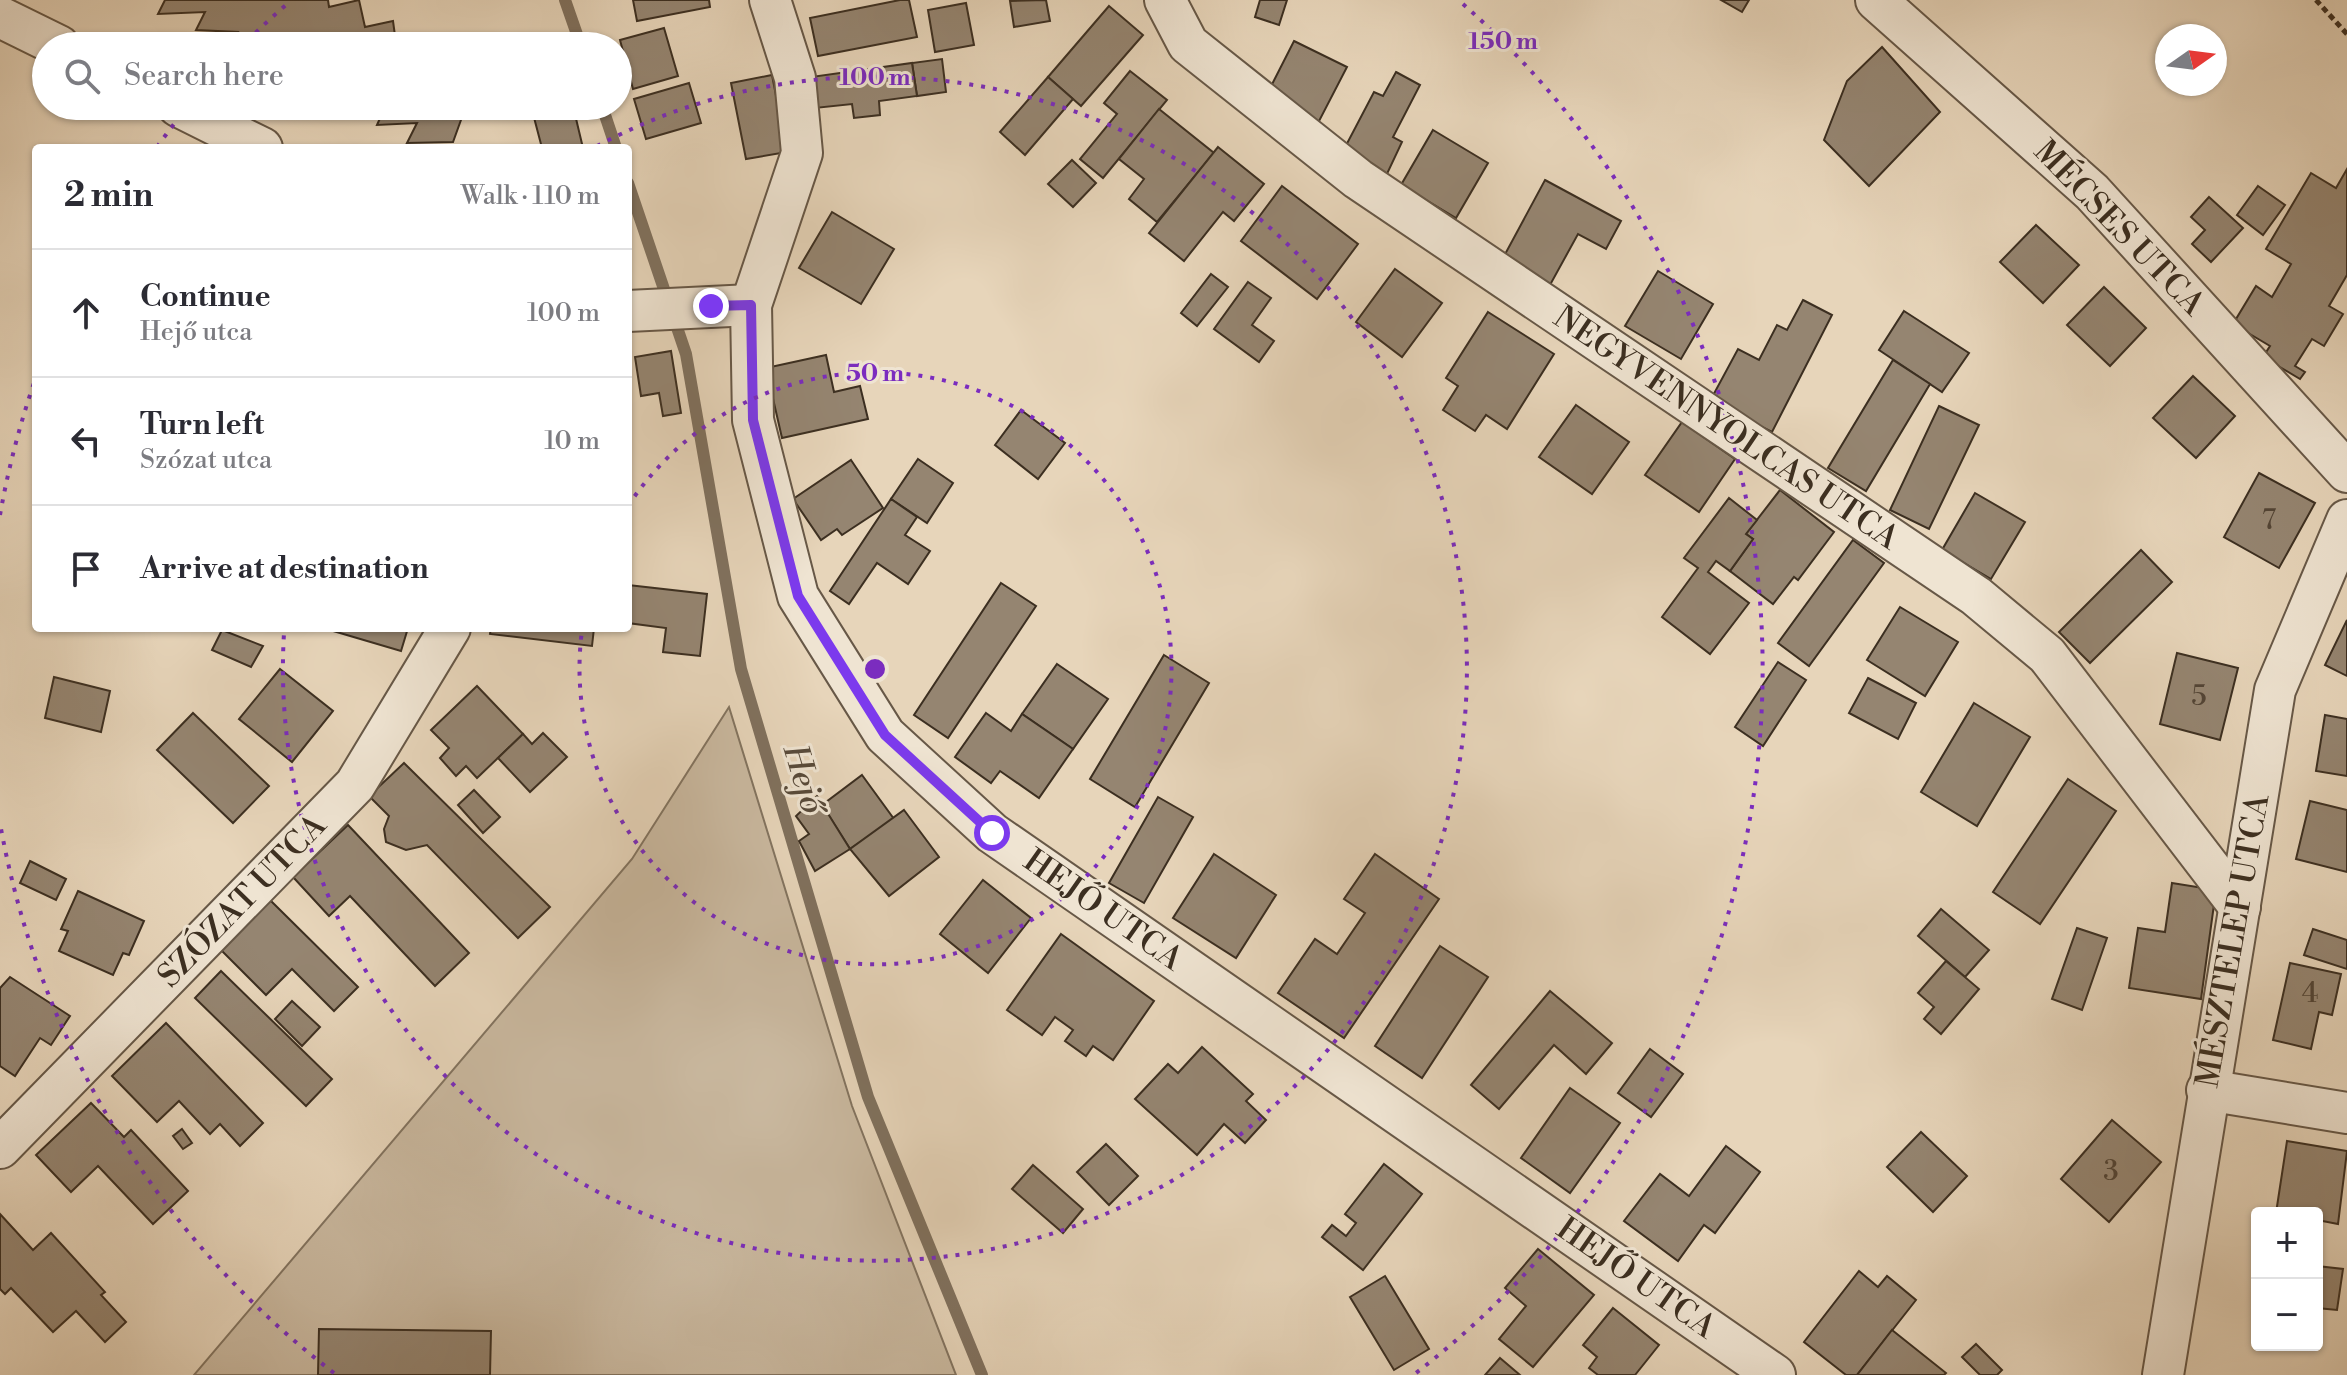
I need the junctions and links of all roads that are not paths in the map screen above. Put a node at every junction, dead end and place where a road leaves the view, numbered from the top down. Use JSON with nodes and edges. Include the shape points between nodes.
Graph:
{"nodes":[{"id":1,"x":770,"y":0,"type":"edge"},
{"id":2,"x":1165,"y":0,"type":"edge"},
{"id":3,"x":1876,"y":0,"type":"edge"},
{"id":4,"x":0,"y":17,"type":"edge"},
{"id":5,"x":32,"y":33,"type":"edge"},
{"id":6,"x":206,"y":120,"type":"edge"},
{"id":7,"x":254,"y":144,"type":"edge"},
{"id":8,"x":751,"y":305,"type":"junction"},
{"id":9,"x":644,"y":310,"type":"edge"},
{"id":10,"x":2347,"y":472,"type":"edge"},
{"id":11,"x":2347,"y":520,"type":"edge"},
{"id":12,"x":448,"y":632,"type":"edge"},
{"id":13,"x":2240,"y":907,"type":"junction"},
{"id":14,"x":2207,"y":1090,"type":"junction"},
{"id":15,"x":2347,"y":1113,"type":"edge"},
{"id":16,"x":0,"y":1148,"type":"edge"},
{"id":17,"x":1775,"y":1375,"type":"edge"},
{"id":18,"x":2163,"y":1375,"type":"edge"}],
"edges":[{"from":1,"to":8,"type":"street","name":"HEJŐ UTCA","via":[[795,78],[802,153]]},
{"from":2,"to":13,"type":"street","name":"NEGYVENNYOLCAS UTCA","via":[[1188,44],[1358,179],[1976,596],[2047,655]]},
{"from":3,"to":10,"type":"street","name":"MÉCSES UTCA","via":[[2092,192]]},
{"from":4,"to":5,"type":"street"},
{"from":6,"to":7,"type":"street"},
{"from":8,"to":9,"type":"street"},
{"from":8,"to":17,"type":"street","name":"HEJŐ UTCA","via":[[753,420],[798,596],[885,735],[992,833]]},
{"from":11,"to":13,"type":"street","name":"MÉSZTELEP UTCA","via":[[2275,690]]},
{"from":12,"to":16,"type":"street","name":"SZÓZAT UTCA","via":[[355,785]]},
{"from":13,"to":14,"type":"street","name":"MÉSZTELEP UTCA"},
{"from":14,"to":15,"type":"street"},
{"from":14,"to":18,"type":"street","name":"MÉSZTELEP UTCA"}]}
